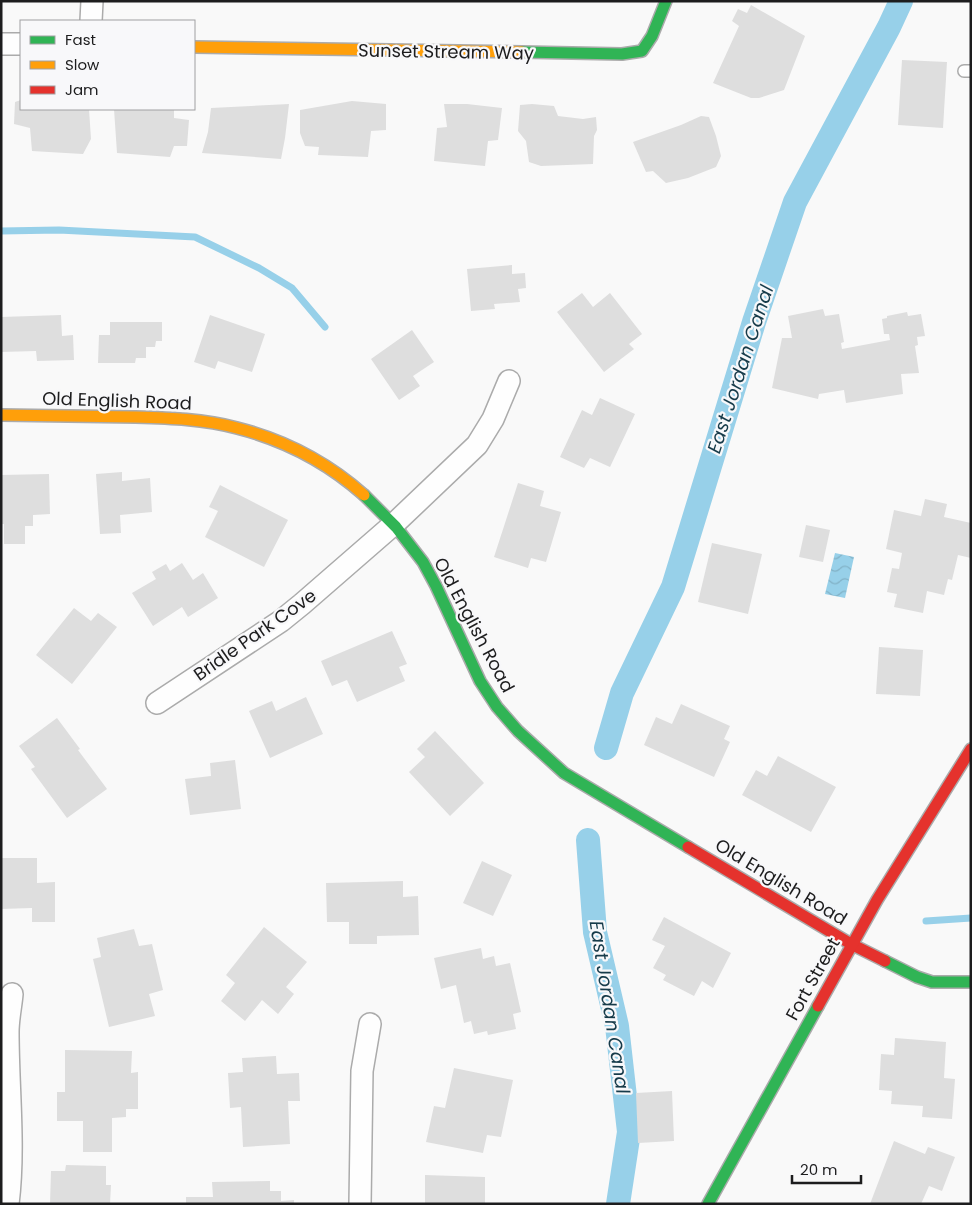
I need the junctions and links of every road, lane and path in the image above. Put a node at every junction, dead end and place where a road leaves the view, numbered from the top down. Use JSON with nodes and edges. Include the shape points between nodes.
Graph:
{"nodes":[{"id":1,"x":92,"y":1,"type":"edge"},
{"id":2,"x":666,"y":1,"type":"edge"},
{"id":3,"x":91,"y":20,"type":"edge"},
{"id":4,"x":1,"y":44,"type":"edge"},
{"id":5,"x":20,"y":44,"type":"edge"},
{"id":6,"x":195,"y":47,"type":"edge"},
{"id":7,"x":509,"y":381,"type":"dead end"},
{"id":8,"x":1,"y":415,"type":"edge"},
{"id":9,"x":394,"y":524,"type":"junction"},
{"id":10,"x":157,"y":703,"type":"dead end"},
{"id":11,"x":971,"y":749,"type":"edge"},
{"id":12,"x":851,"y":944,"type":"junction"},
{"id":13,"x":971,"y":982,"type":"edge"},
{"id":14,"x":12,"y":994,"type":"dead end"},
{"id":15,"x":370,"y":1024,"type":"dead end"},
{"id":16,"x":8,"y":1204,"type":"edge"},
{"id":17,"x":360,"y":1204,"type":"edge"},
{"id":18,"x":708,"y":1204,"type":"edge"}],
"edges":[{"from":1,"to":3,"type":"street"},
{"from":2,"to":6,"type":"street","name":"Sunset Stream Way","via":[[652,36],[642,51],[622,54]]},
{"from":4,"to":5,"type":"street"},
{"from":7,"to":9,"type":"street","name":"Bridle Park Cove","via":[[478,445]]},
{"from":8,"to":9,"type":"street","name":"Old English Road","via":[[164,418],[243,429],[317,461],[341,476]]},
{"from":9,"to":10,"type":"street","name":"Bridle Park Cove","via":[[288,615]]},
{"from":9,"to":12,"type":"street","name":"Old English Road","via":[[428,571],[481,682],[516,730],[538,752],[584,786]]},
{"from":11,"to":12,"type":"street","name":"Fort Street"},
{"from":12,"to":13,"type":"street","name":"Old English Road","via":[[932,982]]},
{"from":12,"to":18,"type":"street","name":"Fort Street"},
{"from":14,"to":16,"type":"street","via":[[8,1030],[11,1156]]},
{"from":15,"to":17,"type":"street","via":[[362,1071]]}]}
